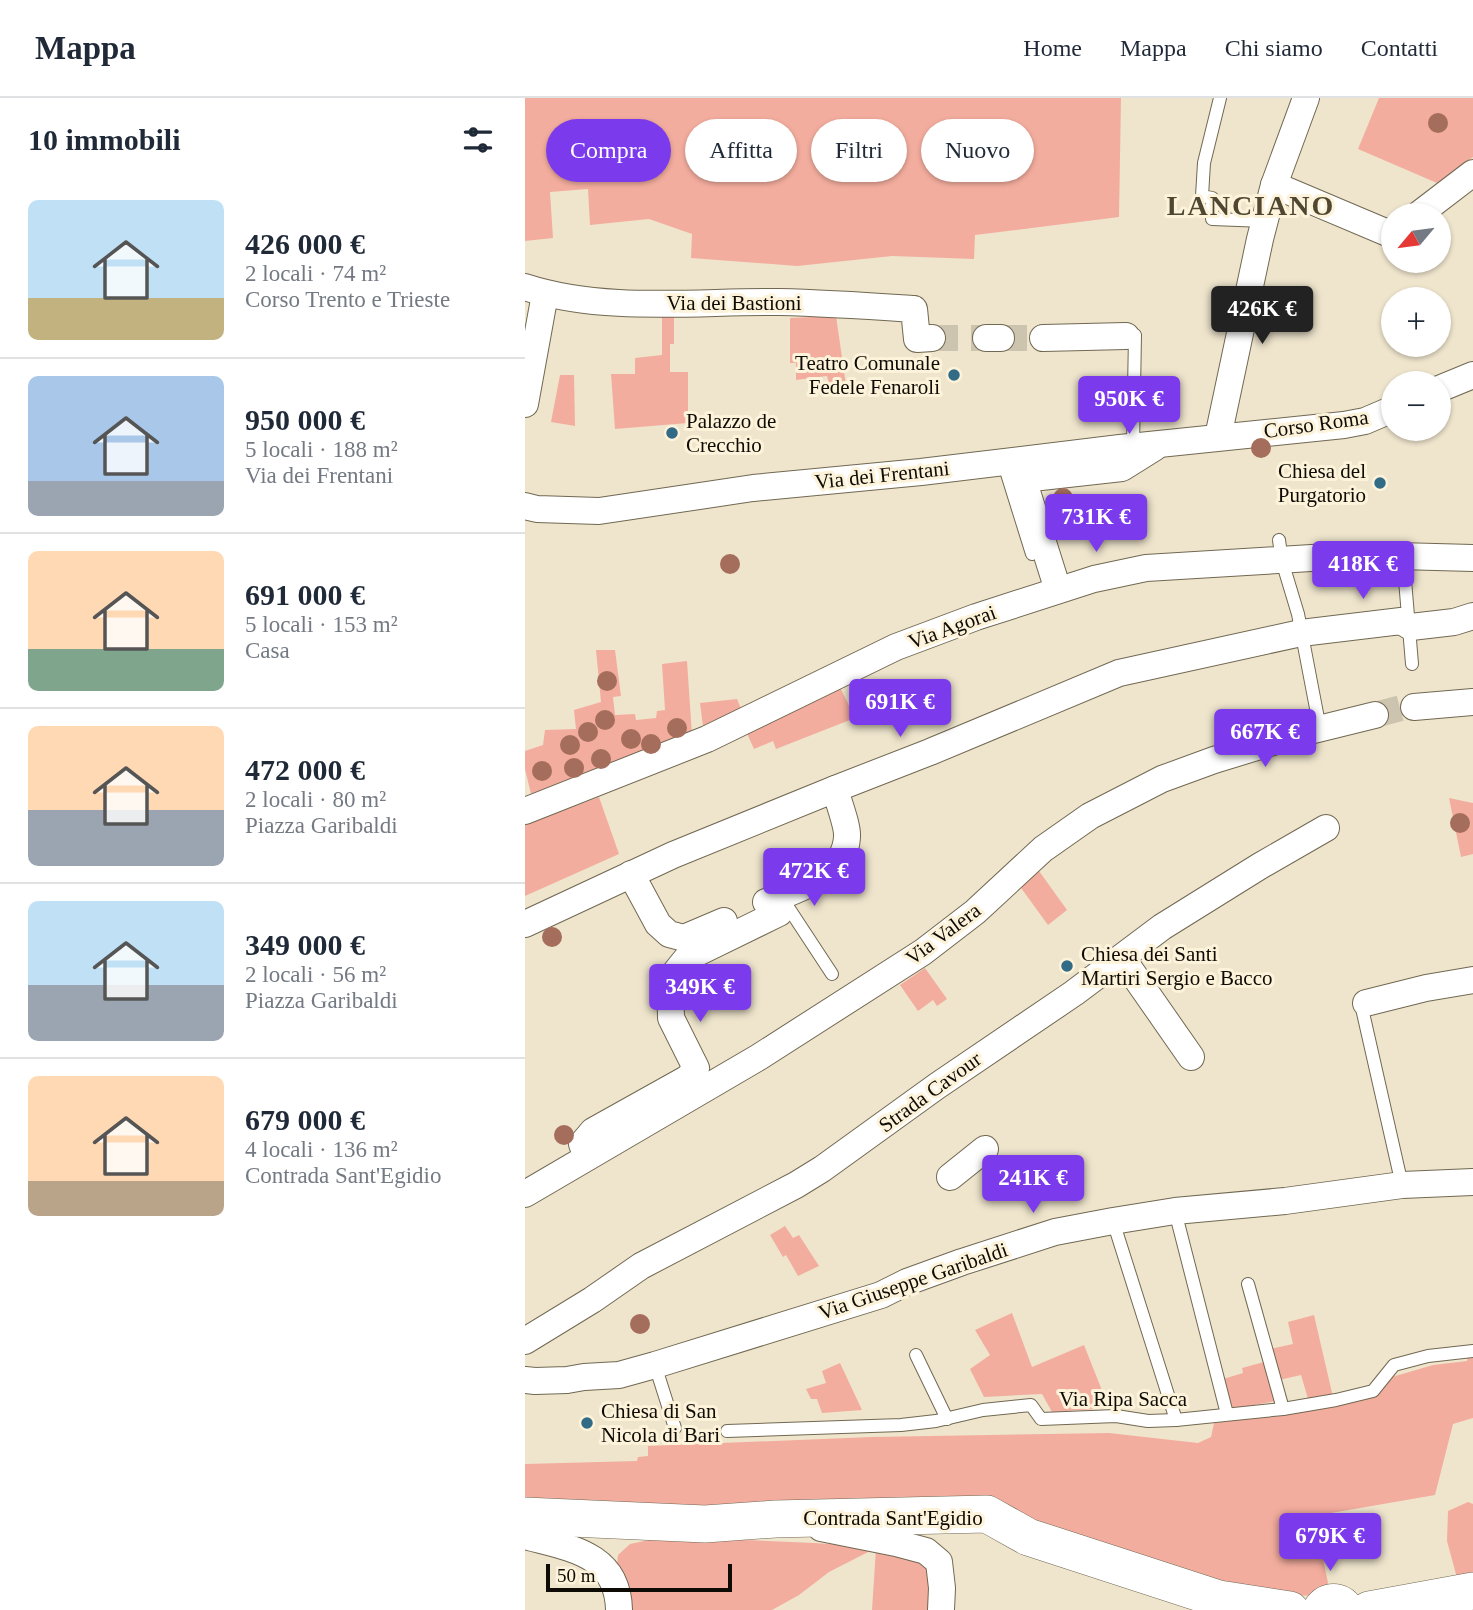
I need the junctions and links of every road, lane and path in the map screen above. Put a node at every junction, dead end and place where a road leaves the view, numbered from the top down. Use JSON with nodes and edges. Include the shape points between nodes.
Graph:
{"nodes":[{"id":1,"x":1220,"y":98,"type":"edge"},
{"id":2,"x":1306,"y":98,"type":"edge"},
{"id":3,"x":1473,"y":173,"type":"edge"},
{"id":4,"x":1274,"y":185,"type":"junction"},
{"id":5,"x":1434,"y":203,"type":"edge"},
{"id":6,"x":1265,"y":221,"type":"junction"},
{"id":7,"x":1381,"y":230,"type":"edge"},
{"id":8,"x":535,"y":290,"type":"edge"},
{"id":9,"x":1126,"y":336,"type":"joint"},
{"id":10,"x":924,"y":338,"type":"dead end"},
{"id":11,"x":1043,"y":338,"type":"tunnel mouth"},
{"id":12,"x":1473,"y":375,"type":"edge"},
{"id":13,"x":1451,"y":385,"type":"edge"},
{"id":14,"x":525,"y":404,"type":"edge"},
{"id":15,"x":1381,"y":414,"type":"edge"},
{"id":16,"x":1233,"y":435,"type":"junction"},
{"id":17,"x":1161,"y":443,"type":"junction"},
{"id":18,"x":1133,"y":446,"type":"junction"},
{"id":19,"x":1003,"y":461,"type":"junction"},
{"id":20,"x":525,"y":506,"type":"edge"},
{"id":21,"x":1281,"y":551,"type":"junction"},
{"id":22,"x":1032,"y":554,"type":"dead end"},
{"id":23,"x":1403,"y":556,"type":"junction"},
{"id":24,"x":1473,"y":558,"type":"edge"},
{"id":25,"x":1058,"y":590,"type":"junction"},
{"id":26,"x":1473,"y":616,"type":"edge"},
{"id":27,"x":1409,"y":625,"type":"junction"},
{"id":28,"x":1301,"y":633,"type":"junction"},
{"id":29,"x":1412,"y":664,"type":"dead end"},
{"id":30,"x":1473,"y":702,"type":"edge"},
{"id":31,"x":1413,"y":707,"type":"tunnel mouth"},
{"id":32,"x":1375,"y":715,"type":"tunnel mouth"},
{"id":33,"x":1320,"y":729,"type":"junction"},
{"id":34,"x":835,"y":789,"type":"junction"},
{"id":35,"x":525,"y":811,"type":"edge"},
{"id":36,"x":1327,"y":828,"type":"dead end"},
{"id":37,"x":631,"y":874,"type":"junction"},
{"id":38,"x":781,"y":896,"type":"junction"},
{"id":39,"x":525,"y":924,"type":"edge"},
{"id":40,"x":1122,"y":958,"type":"junction"},
{"id":41,"x":832,"y":974,"type":"dead end"},
{"id":42,"x":1473,"y":980,"type":"edge"},
{"id":43,"x":1363,"y":1004,"type":"joint"},
{"id":44,"x":1191,"y":1057,"type":"dead end"},
{"id":45,"x":985,"y":1149,"type":"dead end"},
{"id":46,"x":587,"y":1157,"type":"junction"},
{"id":47,"x":950,"y":1177,"type":"dead end"},
{"id":48,"x":1473,"y":1182,"type":"edge"},
{"id":49,"x":1402,"y":1185,"type":"junction"},
{"id":50,"x":525,"y":1194,"type":"edge"},
{"id":51,"x":1175,"y":1211,"type":"junction"},
{"id":52,"x":1113,"y":1221,"type":"junction"},
{"id":53,"x":1248,"y":1284,"type":"dead end"},
{"id":54,"x":525,"y":1341,"type":"edge"},
{"id":55,"x":1473,"y":1351,"type":"edge"},
{"id":56,"x":916,"y":1355,"type":"dead end"},
{"id":57,"x":655,"y":1365,"type":"junction"},
{"id":58,"x":525,"y":1380,"type":"edge"},
{"id":59,"x":1283,"y":1409,"type":"junction"},
{"id":60,"x":1227,"y":1414,"type":"junction"},
{"id":61,"x":947,"y":1419,"type":"junction"},
{"id":62,"x":1177,"y":1420,"type":"junction"},
{"id":63,"x":675,"y":1428,"type":"dead end"},
{"id":64,"x":727,"y":1431,"type":"dead end"},
{"id":65,"x":525,"y":1516,"type":"edge"},
{"id":66,"x":775,"y":1519,"type":"junction"},
{"id":67,"x":525,"y":1536,"type":"edge"},
{"id":68,"x":1473,"y":1591,"type":"edge"},
{"id":69,"x":619,"y":1610,"type":"edge"},
{"id":70,"x":941,"y":1610,"type":"edge"},
{"id":71,"x":1290,"y":1610,"type":"edge"},
{"id":72,"x":1321,"y":1610,"type":"edge"},
{"id":73,"x":1346,"y":1610,"type":"edge"},
{"id":74,"x":1369,"y":1610,"type":"edge"}],
"edges":[{"from":1,"to":6,"type":"lane","via":[[1204,163],[1202,197],[1212,198],[1212,219]]},
{"from":2,"to":4,"type":"street"},
{"from":3,"to":5,"type":"street"},
{"from":4,"to":6,"type":"street"},
{"from":4,"to":7,"type":"street"},
{"from":6,"to":16,"type":"street"},
{"from":8,"to":10,"type":"street","name":"Via dei Bastioni","via":[[608,303],[780,302],[914,309]]},
{"from":8,"to":14,"type":"street"},
{"from":9,"to":11,"type":"street"},
{"from":9,"to":18,"type":"lane","via":[[1135,335]]},
{"from":12,"to":13,"type":"street"},
{"from":15,"to":16,"type":"street","name":"Corso Roma","via":[[1344,425]]},
{"from":16,"to":17,"type":"street","name":"Via dei Frentani"},
{"from":17,"to":18,"type":"street","name":"Via dei Frentani"},
{"from":17,"to":25,"type":"street","via":[[1122,468],[1023,479]]},
{"from":18,"to":19,"type":"street","name":"Via dei Frentani"},
{"from":19,"to":20,"type":"street","name":"Via dei Frentani","via":[[748,489],[599,511]]},
{"from":19,"to":22,"type":"lane"},
{"from":21,"to":23,"type":"street","name":"Via Agorai"},
{"from":21,"to":25,"type":"street","name":"Via Agorai","via":[[1146,568]]},
{"from":21,"to":28,"type":"lane"},
{"from":23,"to":24,"type":"street","name":"Via Agorai"},
{"from":23,"to":27,"type":"lane"},
{"from":25,"to":35,"type":"street","name":"Via Agorai","via":[[897,647],[707,738]]},
{"from":26,"to":27,"type":"street"},
{"from":27,"to":28,"type":"street","via":[[1401,621]]},
{"from":27,"to":29,"type":"lane"},
{"from":28,"to":33,"type":"lane"},
{"from":28,"to":34,"type":"street","via":[[1119,673]]},
{"from":30,"to":31,"type":"street"},
{"from":32,"to":33,"type":"street","name":"Via Valera"},
{"from":33,"to":46,"type":"street","name":"Via Valera","via":[[1162,779],[1090,816],[1042,849],[975,912],[923,952],[759,1057]]},
{"from":34,"to":37,"type":"street"},
{"from":34,"to":38,"type":"street","via":[[848,835],[843,855],[827,874]]},
{"from":36,"to":40,"type":"street","name":"Strada Cavour","via":[[1162,927]]},
{"from":37,"to":38,"type":"street","via":[[658,924],[669,934],[684,938]]},
{"from":37,"to":39,"type":"street"},
{"from":38,"to":41,"type":"lane"},
{"from":38,"to":46,"type":"street","via":[[779,913],[687,958],[670,979],[671,1018],[696,1068],[688,1078],[593,1131],[582,1144]]},
{"from":40,"to":44,"type":"street"},
{"from":40,"to":54,"type":"street","name":"Strada Cavour","via":[[822,1169],[641,1266]]},
{"from":42,"to":43,"type":"street"},
{"from":43,"to":49,"type":"lane"},
{"from":45,"to":47,"type":"street"},
{"from":46,"to":50,"type":"street","name":"Via Valera"},
{"from":48,"to":49,"type":"street","name":"Via Giuseppe Garibaldi"},
{"from":49,"to":51,"type":"street","name":"Via Giuseppe Garibaldi","via":[[1230,1210]]},
{"from":51,"to":52,"type":"street","name":"Via Giuseppe Garibaldi"},
{"from":51,"to":60,"type":"lane"},
{"from":52,"to":57,"type":"street","name":"Via Giuseppe Garibaldi","via":[[1055,1232],[881,1295]]},
{"from":52,"to":62,"type":"lane"},
{"from":53,"to":59,"type":"lane"},
{"from":55,"to":59,"type":"lane","name":"Via Ripa Sacca","via":[[1394,1366],[1373,1391]]},
{"from":56,"to":61,"type":"lane"},
{"from":57,"to":58,"type":"street","name":"Via Giuseppe Garibaldi","via":[[619,1375]]},
{"from":57,"to":63,"type":"lane"},
{"from":59,"to":60,"type":"lane","name":"Via Ripa Sacca"},
{"from":60,"to":62,"type":"lane","name":"Via Ripa Sacca"},
{"from":61,"to":62,"type":"lane","name":"Via Ripa Sacca","via":[[1031,1405],[1041,1419],[1116,1416]]},
{"from":61,"to":64,"type":"lane","name":"Via Ripa Sacca"},
{"from":65,"to":66,"type":"street","name":"Contrada Sant'Egidio","via":[[705,1524]]},
{"from":66,"to":70,"type":"street","name":"Contrada Sant'Egidio","via":[[926,1552],[939,1562]]},
{"from":66,"to":71,"type":"street","name":"Contrada Sant'Egidio","via":[[987,1514],[1028,1537],[1219,1600]]},
{"from":67,"to":69,"type":"street","via":[[597,1560],[617,1589]]},
{"from":68,"to":74,"type":"street"},
{"from":72,"to":73,"type":"street","via":[[1338,1602]]}]}
